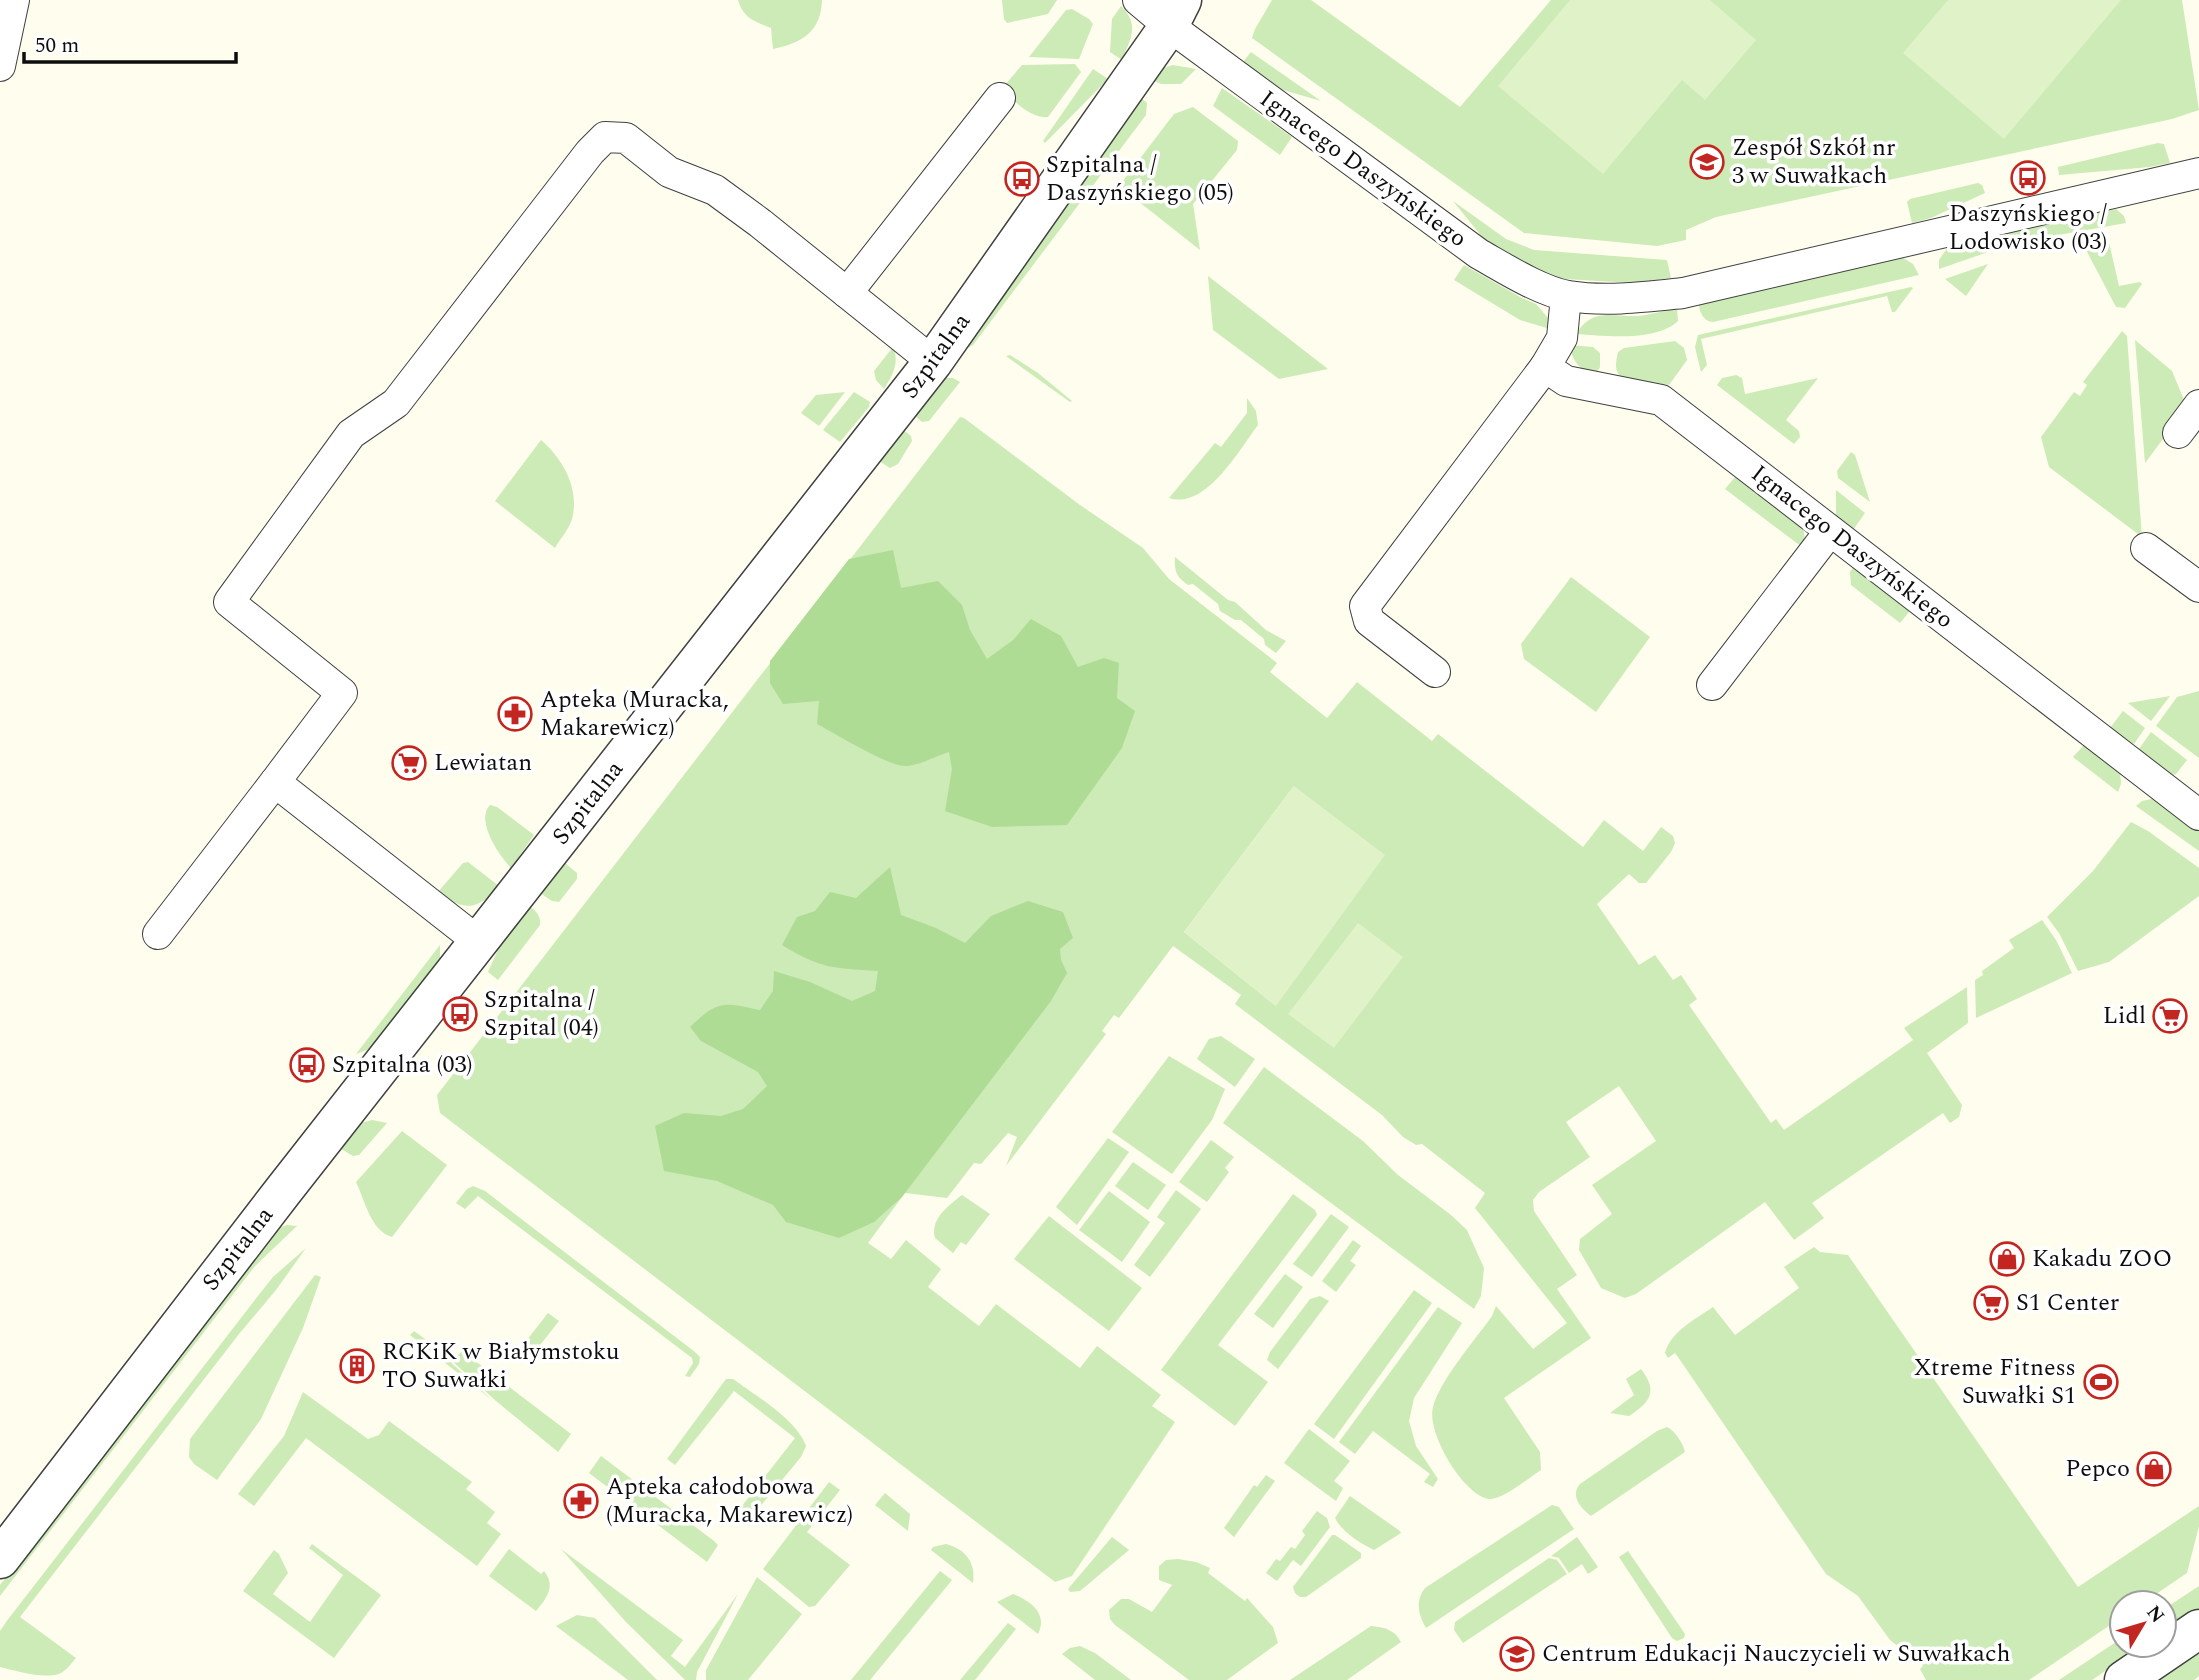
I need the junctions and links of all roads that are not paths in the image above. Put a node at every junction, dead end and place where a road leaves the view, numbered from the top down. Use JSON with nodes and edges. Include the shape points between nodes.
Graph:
{"nodes":[{"id":1,"x":14,"y":0,"type":"edge"},
{"id":2,"x":1138,"y":0,"type":"edge"},
{"id":3,"x":1175,"y":13,"type":"edge"},
{"id":4,"x":0,"y":66,"type":"edge"},
{"id":5,"x":1000,"y":98,"type":"dead end"},
{"id":6,"x":2199,"y":173,"type":"edge"},
{"id":7,"x":847,"y":293,"type":"junction"},
{"id":8,"x":1566,"y":296,"type":"junction"},
{"id":9,"x":933,"y":362,"type":"junction"},
{"id":10,"x":1545,"y":367,"type":"junction"},
{"id":11,"x":2199,"y":405,"type":"edge"},
{"id":12,"x":2178,"y":433,"type":"dead end"},
{"id":13,"x":1830,"y":531,"type":"junction"},
{"id":14,"x":2146,"y":548,"type":"dead end"},
{"id":15,"x":2199,"y":587,"type":"edge"},
{"id":16,"x":1435,"y":672,"type":"dead end"},
{"id":17,"x":1712,"y":685,"type":"dead end"},
{"id":18,"x":275,"y":782,"type":"junction"},
{"id":19,"x":2199,"y":815,"type":"edge"},
{"id":20,"x":158,"y":934,"type":"dead end"},
{"id":21,"x":479,"y":942,"type":"junction"},
{"id":22,"x":0,"y":1559,"type":"edge"},
{"id":23,"x":2199,"y":1629,"type":"edge"},
{"id":24,"x":2124,"y":1680,"type":"edge"}],
"edges":[{"from":1,"to":4,"type":"street"},
{"from":2,"to":3,"type":"street","name":"Ignacego Daszyńskiego"},
{"from":3,"to":8,"type":"street","name":"Ignacego Daszyńskiego","via":[[1479,254],[1522,279]]},
{"from":3,"to":9,"type":"street","name":"Szpitalna"},
{"from":5,"to":7,"type":"street"},
{"from":6,"to":8,"type":"street","name":"Ignacego Daszyńskiego","via":[[1683,293],[1629,299]]},
{"from":7,"to":9,"type":"street"},
{"from":7,"to":18,"type":"street","via":[[715,190],[669,172],[626,138],[605,137],[396,402],[351,434],[229,602],[342,693]]},
{"from":8,"to":10,"type":"street","via":[[1562,338]]},
{"from":9,"to":21,"type":"street","name":"Szpitalna"},
{"from":10,"to":13,"type":"street","name":"Ignacego Daszyńskiego","via":[[1566,381],[1661,400]]},
{"from":10,"to":16,"type":"street","via":[[1365,606],[1368,621]]},
{"from":11,"to":12,"type":"street"},
{"from":13,"to":17,"type":"street"},
{"from":13,"to":19,"type":"street","name":"Ignacego Daszyńskiego"},
{"from":14,"to":15,"type":"street"},
{"from":18,"to":20,"type":"street"},
{"from":18,"to":21,"type":"street"},
{"from":21,"to":22,"type":"street","name":"Szpitalna"},
{"from":23,"to":24,"type":"street"}]}
